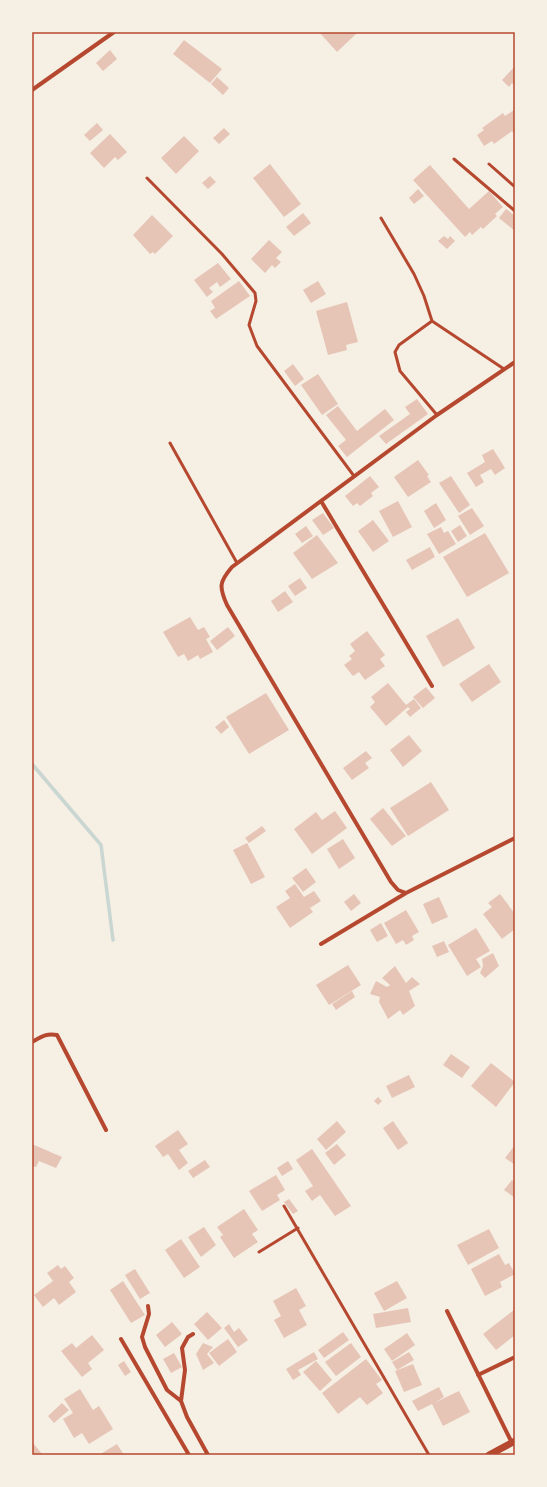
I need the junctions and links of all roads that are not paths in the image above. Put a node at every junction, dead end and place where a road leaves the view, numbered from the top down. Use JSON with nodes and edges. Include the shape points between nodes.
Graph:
{"nodes":[{"id":1,"x":114,"y":32,"type":"edge"},
{"id":2,"x":32,"y":90,"type":"edge"},
{"id":3,"x":454,"y":159,"type":"dead end"},
{"id":4,"x":489,"y":164,"type":"dead end"},
{"id":5,"x":147,"y":178,"type":"dead end"},
{"id":6,"x":515,"y":187,"type":"edge"},
{"id":7,"x":515,"y":211,"type":"edge"},
{"id":8,"x":381,"y":218,"type":"dead end"},
{"id":9,"x":432,"y":321,"type":"junction"},
{"id":10,"x":515,"y":362,"type":"edge"},
{"id":11,"x":504,"y":369,"type":"junction"},
{"id":12,"x":437,"y":415,"type":"junction"},
{"id":13,"x":170,"y":443,"type":"dead end"},
{"id":14,"x":354,"y":476,"type":"junction"},
{"id":15,"x":321,"y":501,"type":"junction"},
{"id":16,"x":237,"y":563,"type":"junction"},
{"id":17,"x":432,"y":686,"type":"dead end"},
{"id":18,"x":515,"y":838,"type":"edge"},
{"id":19,"x":406,"y":893,"type":"junction"},
{"id":20,"x":321,"y":944,"type":"dead end"},
{"id":21,"x":32,"y":1042,"type":"edge"},
{"id":22,"x":106,"y":1130,"type":"dead end"},
{"id":23,"x":284,"y":1206,"type":"dead end"},
{"id":24,"x":298,"y":1228,"type":"junction"},
{"id":25,"x":259,"y":1252,"type":"dead end"},
{"id":26,"x":148,"y":1306,"type":"dead end"},
{"id":27,"x":447,"y":1311,"type":"dead end"},
{"id":28,"x":192,"y":1334,"type":"dead end"},
{"id":29,"x":121,"y":1339,"type":"dead end"},
{"id":30,"x":515,"y":1357,"type":"edge"},
{"id":31,"x":478,"y":1375,"type":"junction"},
{"id":32,"x":181,"y":1401,"type":"junction"},
{"id":33,"x":513,"y":1442,"type":"edge"},
{"id":34,"x":189,"y":1455,"type":"edge"},
{"id":35,"x":208,"y":1455,"type":"edge"},
{"id":36,"x":429,"y":1455,"type":"edge"},
{"id":37,"x":489,"y":1455,"type":"edge"}],
"edges":[{"from":1,"to":2,"type":"street"},
{"from":3,"to":7,"type":"lane"},
{"from":4,"to":6,"type":"lane"},
{"from":5,"to":14,"type":"lane","via":[[222,254],[256,293],[249,325],[257,346]]},
{"from":8,"to":9,"type":"lane","via":[[414,274]]},
{"from":9,"to":11,"type":"lane"},
{"from":9,"to":12,"type":"lane","via":[[399,345],[395,352],[400,371]]},
{"from":10,"to":11,"type":"street"},
{"from":11,"to":12,"type":"street"},
{"from":12,"to":14,"type":"street"},
{"from":13,"to":16,"type":"lane"},
{"from":14,"to":15,"type":"street"},
{"from":15,"to":16,"type":"street"},
{"from":15,"to":17,"type":"street"},
{"from":16,"to":19,"type":"street","via":[[221,582],[221,591],[227,605],[391,882],[398,890]]},
{"from":18,"to":19,"type":"street"},
{"from":19,"to":20,"type":"street"},
{"from":21,"to":22,"type":"street","via":[[44,1035],[57,1035]]},
{"from":23,"to":24,"type":"lane"},
{"from":24,"to":25,"type":"lane"},
{"from":24,"to":36,"type":"lane"},
{"from":26,"to":32,"type":"street","via":[[149,1314],[142,1337],[145,1347],[167,1390]]},
{"from":27,"to":31,"type":"street"},
{"from":28,"to":32,"type":"street","via":[[182,1348],[185,1370]]},
{"from":29,"to":34,"type":"street"},
{"from":30,"to":31,"type":"street"},
{"from":31,"to":33,"type":"street"},
{"from":32,"to":35,"type":"street"},
{"from":33,"to":37,"type":"street"}]}
